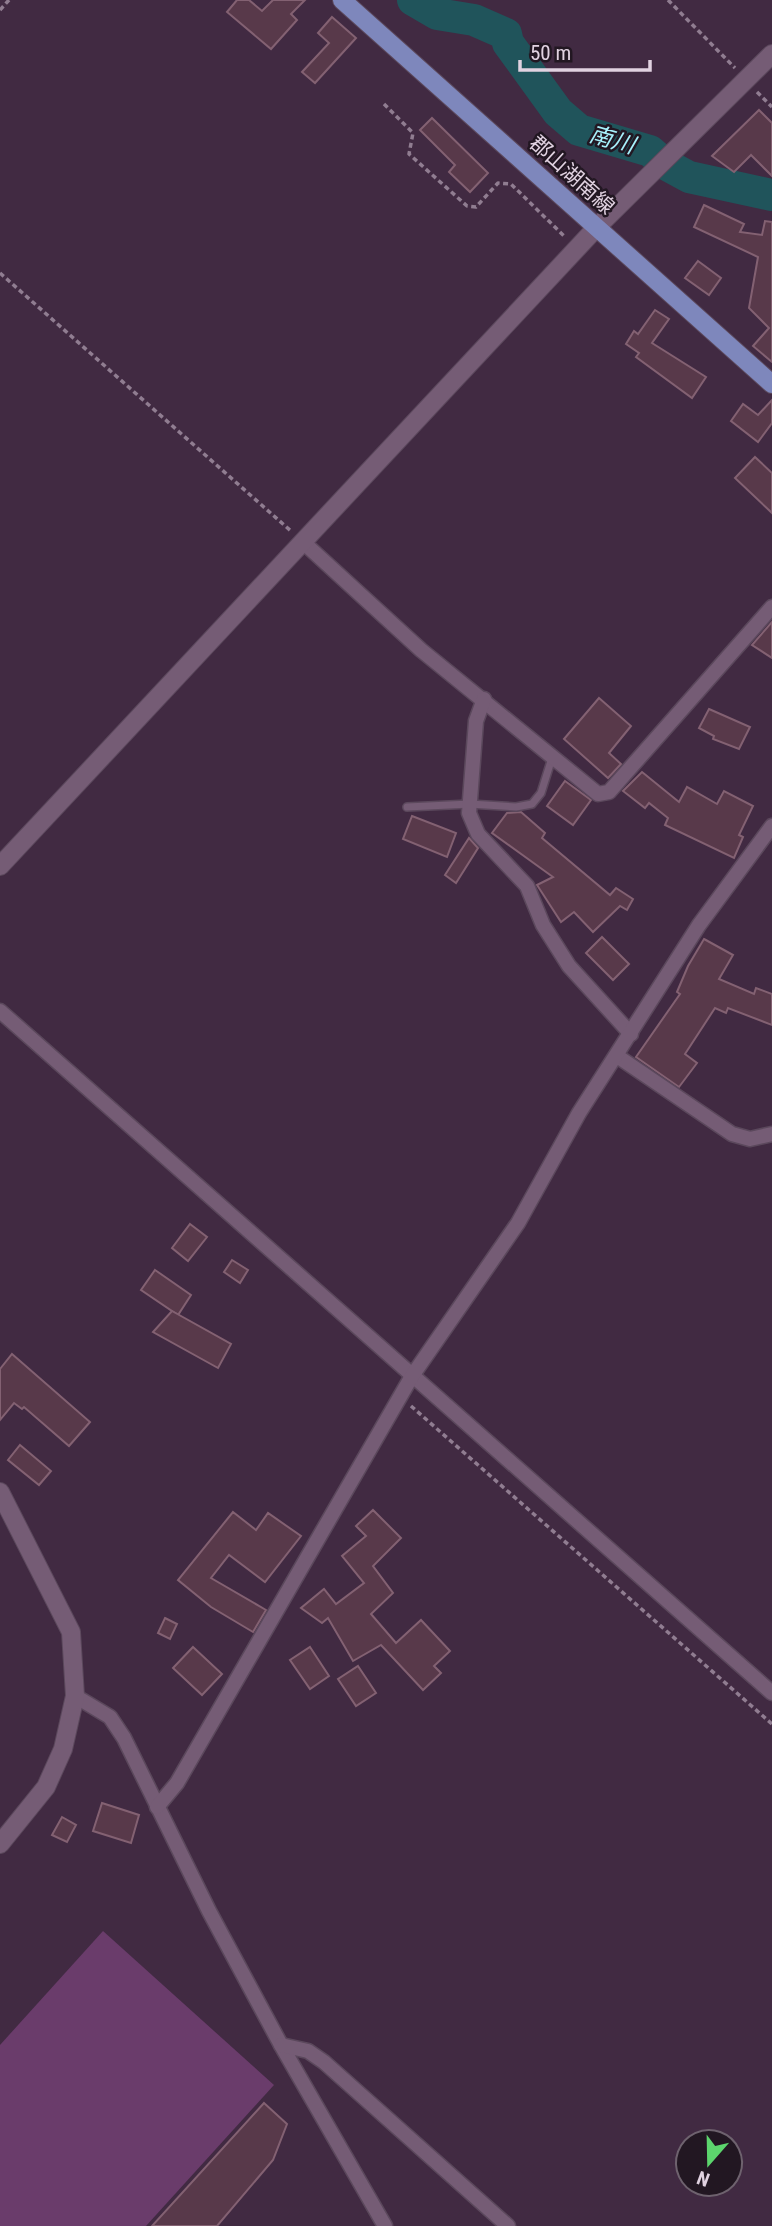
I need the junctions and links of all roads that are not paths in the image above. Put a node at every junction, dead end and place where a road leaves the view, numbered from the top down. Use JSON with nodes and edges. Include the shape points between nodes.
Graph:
{"nodes":[{"id":1,"x":342,"y":0,"type":"edge"},
{"id":2,"x":772,"y":54,"type":"edge"},
{"id":3,"x":596,"y":228,"type":"junction"},
{"id":4,"x":772,"y":384,"type":"edge"},
{"id":5,"x":303,"y":542,"type":"junction"},
{"id":6,"x":772,"y":607,"type":"edge"},
{"id":7,"x":484,"y":699,"type":"junction"},
{"id":8,"x":552,"y":758,"type":"junction"},
{"id":9,"x":470,"y":804,"type":"junction"},
{"id":10,"x":407,"y":807,"type":"dead end"},
{"id":11,"x":772,"y":826,"type":"edge"},
{"id":12,"x":0,"y":866,"type":"edge"},
{"id":13,"x":0,"y":1011,"type":"edge"},
{"id":14,"x":631,"y":1034,"type":"junction"},
{"id":15,"x":617,"y":1056,"type":"junction"},
{"id":16,"x":772,"y":1134,"type":"edge"},
{"id":17,"x":412,"y":1376,"type":"junction"},
{"id":18,"x":0,"y":1492,"type":"edge"},
{"id":19,"x":772,"y":1693,"type":"edge"},
{"id":20,"x":75,"y":1696,"type":"junction"},
{"id":21,"x":157,"y":1807,"type":"junction"},
{"id":22,"x":0,"y":1844,"type":"edge"},
{"id":23,"x":281,"y":2045,"type":"junction"},
{"id":24,"x":385,"y":2226,"type":"edge"},
{"id":25,"x":508,"y":2226,"type":"edge"}],
"edges":[{"from":1,"to":3,"type":"main road","name":"郡山湖南線"},
{"from":2,"to":3,"type":"street"},
{"from":3,"to":4,"type":"main road","name":"郡山湖南線"},
{"from":3,"to":5,"type":"street"},
{"from":5,"to":7,"type":"street","via":[[421,650]]},
{"from":5,"to":12,"type":"street"},
{"from":6,"to":8,"type":"street","via":[[609,792],[590,790]]},
{"from":7,"to":8,"type":"street"},
{"from":7,"to":9,"type":"street","via":[[476,721]]},
{"from":8,"to":9,"type":"lane","via":[[541,793],[532,804]]},
{"from":9,"to":10,"type":"lane"},
{"from":9,"to":14,"type":"street","via":[[469,813],[483,843],[527,886],[543,925],[569,967]]},
{"from":11,"to":14,"type":"street","via":[[699,925]]},
{"from":13,"to":17,"type":"street"},
{"from":14,"to":15,"type":"street"},
{"from":15,"to":16,"type":"street","via":[[732,1134],[750,1139]]},
{"from":15,"to":17,"type":"street","via":[[579,1113],[518,1223]]},
{"from":17,"to":19,"type":"street"},
{"from":17,"to":21,"type":"street","via":[[177,1783]]},
{"from":18,"to":20,"type":"street","via":[[71,1632]]},
{"from":20,"to":21,"type":"street","via":[[115,1723]]},
{"from":20,"to":22,"type":"street","via":[[63,1749],[46,1787]]},
{"from":21,"to":23,"type":"street"},
{"from":23,"to":24,"type":"street"},
{"from":23,"to":25,"type":"street","via":[[308,2051],[324,2062]]}]}
